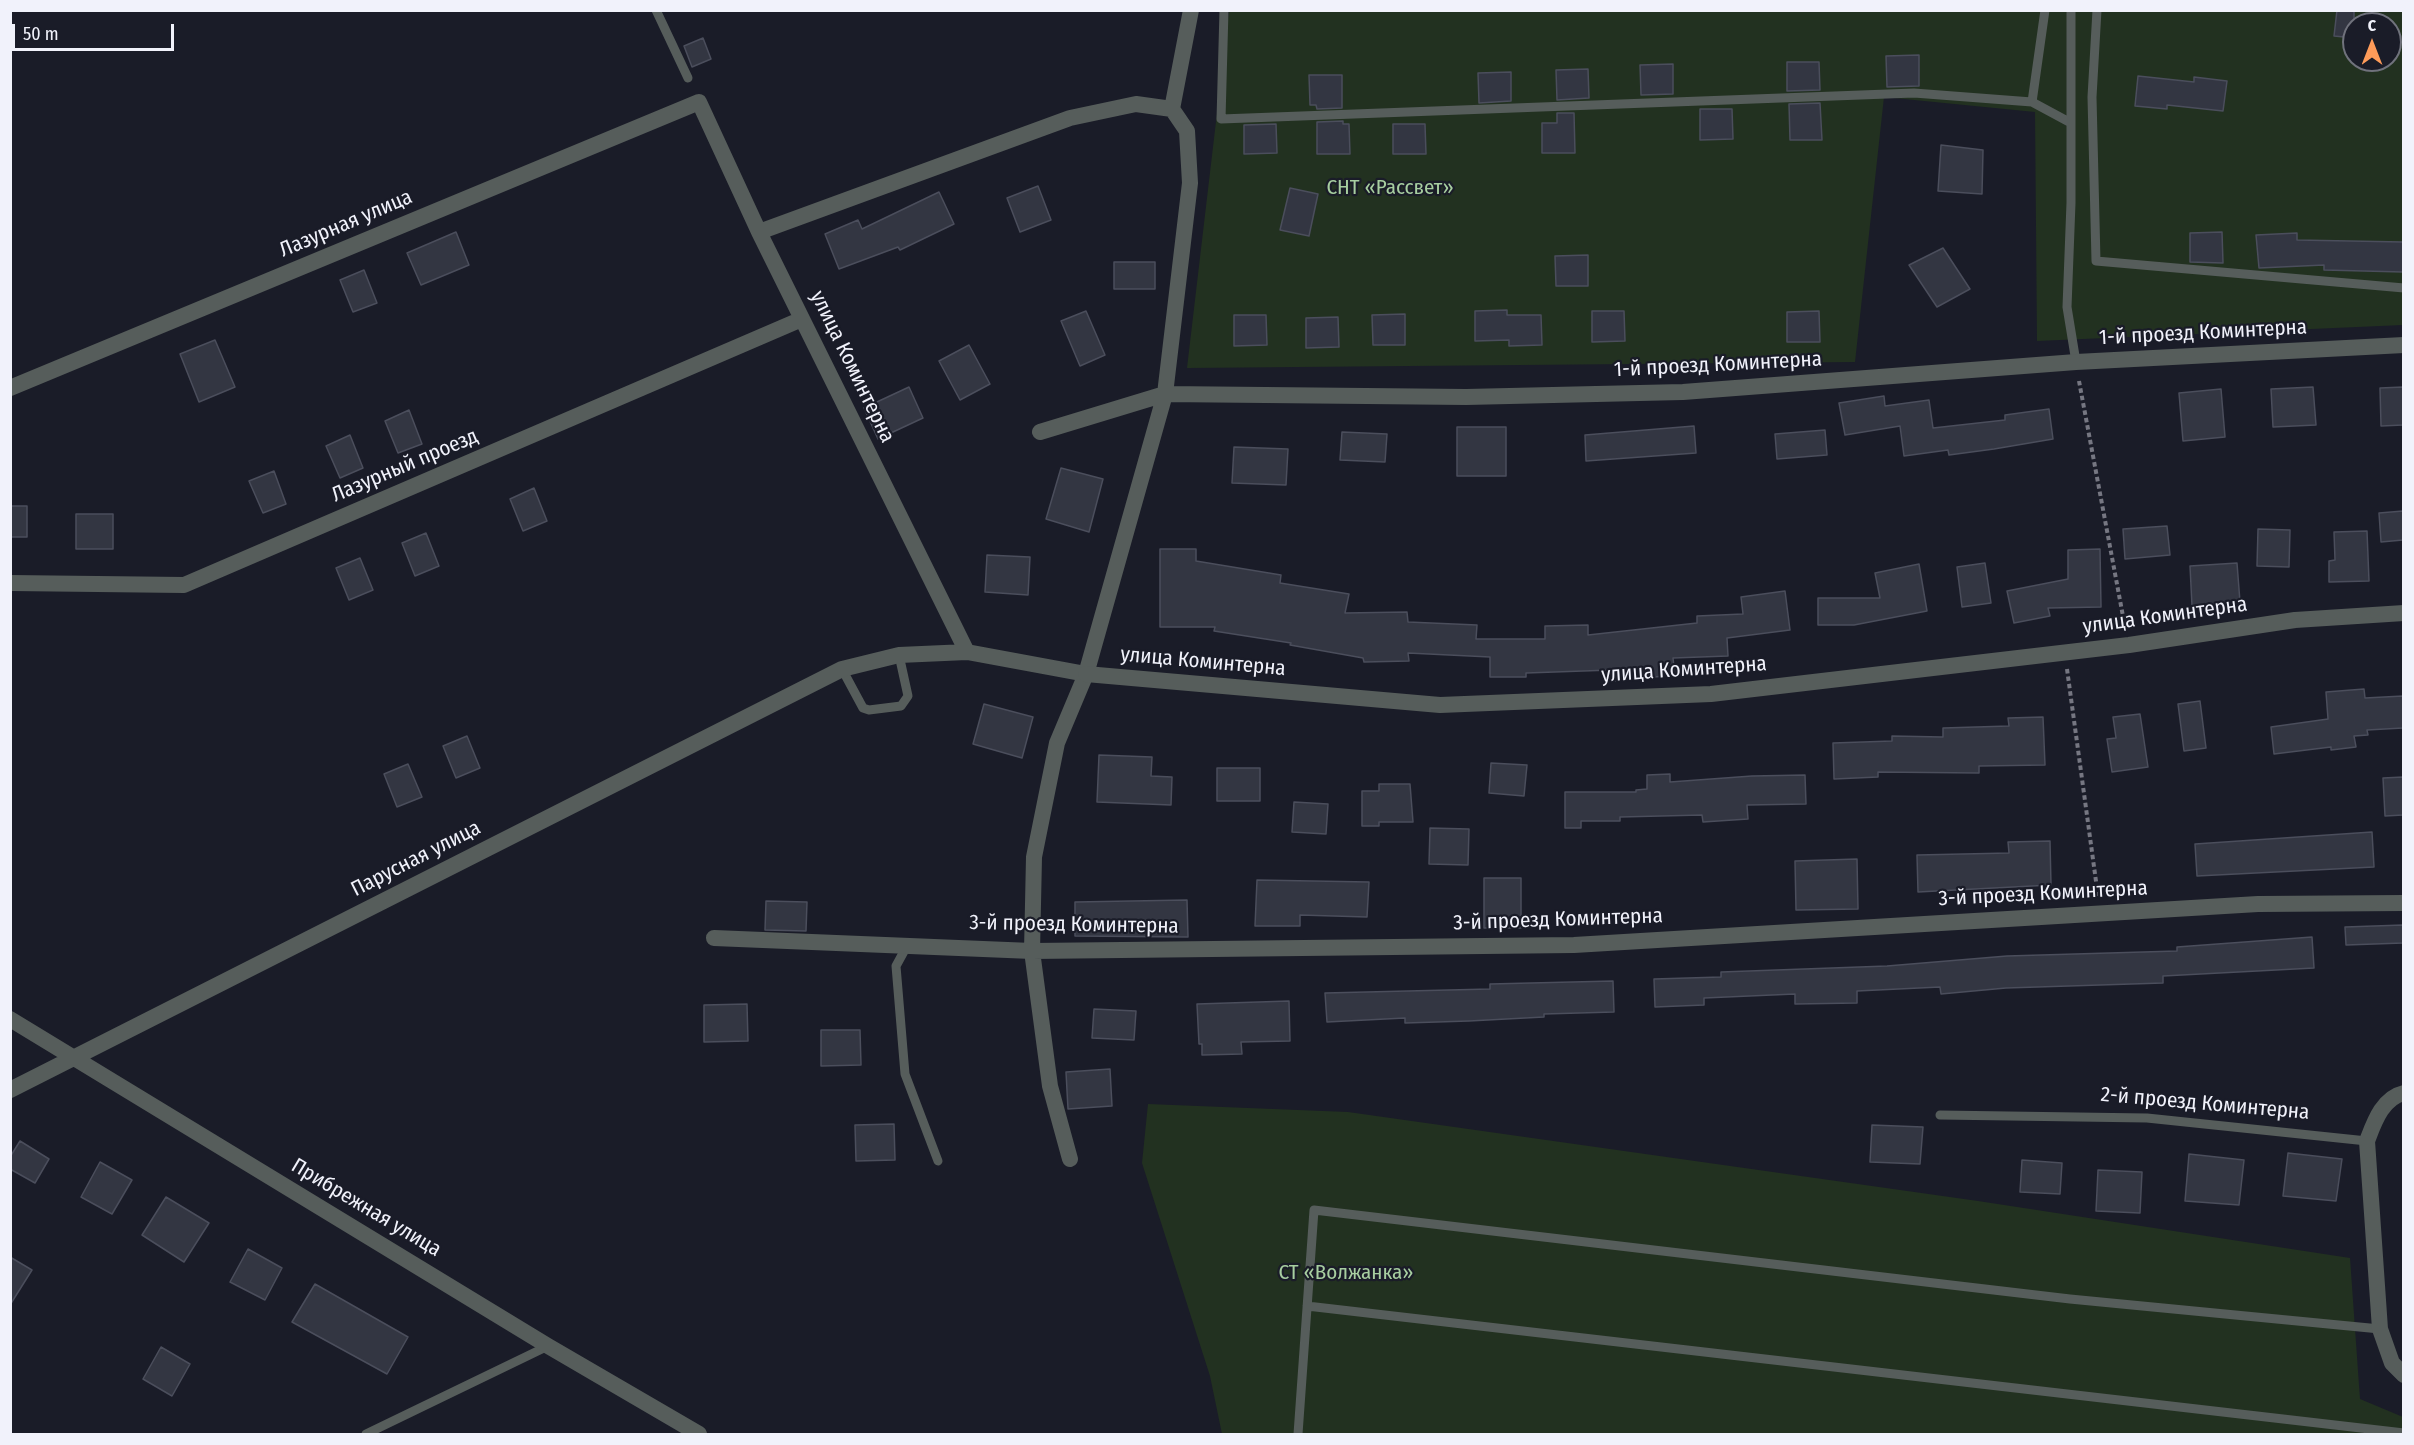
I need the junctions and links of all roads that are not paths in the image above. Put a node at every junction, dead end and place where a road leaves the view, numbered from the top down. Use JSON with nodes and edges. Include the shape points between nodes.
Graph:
{"nodes":[{"id":1,"x":656,"y":10,"type":"edge"},
{"id":2,"x":1191,"y":10,"type":"edge"},
{"id":3,"x":1224,"y":10,"type":"edge"},
{"id":4,"x":2045,"y":10,"type":"edge"},
{"id":5,"x":2071,"y":10,"type":"edge"},
{"id":6,"x":2097,"y":10,"type":"edge"},
{"id":7,"x":688,"y":78,"type":"dead end"},
{"id":8,"x":699,"y":102,"type":"joint"},
{"id":9,"x":2032,"y":102,"type":"junction"},
{"id":10,"x":1172,"y":109,"type":"junction"},
{"id":11,"x":2071,"y":123,"type":"junction"},
{"id":12,"x":759,"y":232,"type":"junction"},
{"id":13,"x":2403,"y":288,"type":"edge"},
{"id":14,"x":802,"y":319,"type":"junction"},
{"id":15,"x":2403,"y":345,"type":"edge"},
{"id":16,"x":2076,"y":362,"type":"junction"},
{"id":17,"x":10,"y":388,"type":"edge"},
{"id":18,"x":1165,"y":394,"type":"junction"},
{"id":19,"x":1040,"y":432,"type":"dead end"},
{"id":20,"x":10,"y":582,"type":"edge"},
{"id":21,"x":2403,"y":613,"type":"edge"},
{"id":22,"x":967,"y":652,"type":"junction"},
{"id":23,"x":899,"y":655,"type":"junction"},
{"id":24,"x":842,"y":669,"type":"junction"},
{"id":25,"x":1086,"y":674,"type":"junction"},
{"id":26,"x":2403,"y":903,"type":"edge"},
{"id":27,"x":714,"y":938,"type":"dead end"},
{"id":28,"x":908,"y":944,"type":"junction"},
{"id":29,"x":1032,"y":951,"type":"junction"},
{"id":30,"x":10,"y":1019,"type":"edge"},
{"id":31,"x":74,"y":1057,"type":"junction"},
{"id":32,"x":10,"y":1090,"type":"edge"},
{"id":33,"x":2403,"y":1093,"type":"edge"},
{"id":34,"x":1940,"y":1115,"type":"dead end"},
{"id":35,"x":2367,"y":1141,"type":"junction"},
{"id":36,"x":1070,"y":1160,"type":"dead end"},
{"id":37,"x":938,"y":1161,"type":"dead end"},
{"id":38,"x":1307,"y":1306,"type":"junction"},
{"id":39,"x":2380,"y":1329,"type":"junction"},
{"id":40,"x":548,"y":1346,"type":"junction"},
{"id":41,"x":2403,"y":1375,"type":"edge"},
{"id":42,"x":2403,"y":1433,"type":"edge"},
{"id":43,"x":366,"y":1434,"type":"edge"},
{"id":44,"x":699,"y":1434,"type":"edge"},
{"id":45,"x":1298,"y":1434,"type":"edge"}],
"edges":[{"from":1,"to":7,"type":"lane"},
{"from":2,"to":10,"type":"street"},
{"from":3,"to":9,"type":"lane","via":[[1221,119],[1914,93]]},
{"from":4,"to":9,"type":"lane"},
{"from":5,"to":11,"type":"lane"},
{"from":6,"to":13,"type":"lane","via":[[2092,97],[2096,261]]},
{"from":8,"to":12,"type":"street","name":"улица Коминтерна"},
{"from":8,"to":17,"type":"street","name":"Лазурная улица"},
{"from":9,"to":11,"type":"lane"},
{"from":10,"to":12,"type":"street","via":[[1136,104],[1070,118]]},
{"from":10,"to":18,"type":"street","via":[[1187,131],[1190,183]]},
{"from":11,"to":16,"type":"lane","via":[[2067,307]]},
{"from":12,"to":14,"type":"street","name":"улица Коминтерна"},
{"from":14,"to":20,"type":"street","name":"Лазурный проезд","via":[[184,585]]},
{"from":14,"to":22,"type":"street","name":"улица Коминтерна"},
{"from":15,"to":16,"type":"street","name":"1-й проезд Коминтерна"},
{"from":16,"to":18,"type":"street","name":"1-й проезд Коминтерна","via":[[1683,392],[1466,397]]},
{"from":18,"to":19,"type":"street","name":"1-й проезд Коминтерна"},
{"from":18,"to":25,"type":"street"},
{"from":21,"to":25,"type":"street","name":"улица Коминтерна","via":[[2295,620],[2129,645],[1711,694],[1440,705]]},
{"from":22,"to":23,"type":"street","name":"улица Коминтерна"},
{"from":22,"to":25,"type":"street","name":"улица Коминтерна"},
{"from":23,"to":24,"type":"street","name":"улица Коминтерна"},
{"from":23,"to":24,"type":"lane","via":[[909,696],[901,706],[862,708]]},
{"from":24,"to":31,"type":"street","name":"Парусная улица"},
{"from":25,"to":29,"type":"street","via":[[1057,743],[1036,845]]},
{"from":26,"to":29,"type":"street","name":"3-й проезд Коминтерна","via":[[2258,904],[1574,945]]},
{"from":27,"to":28,"type":"street","name":"3-й проезд Коминтерна"},
{"from":28,"to":29,"type":"street","name":"3-й проезд Коминтерна"},
{"from":28,"to":37,"type":"lane","via":[[896,966],[905,1074]]},
{"from":29,"to":36,"type":"street","via":[[1050,1086]]},
{"from":30,"to":31,"type":"street","name":"Прибрежная улица"},
{"from":31,"to":32,"type":"street","name":"Парусная улица"},
{"from":31,"to":40,"type":"street","name":"Прибрежная улица"},
{"from":33,"to":35,"type":"street","via":[[2378,1112]]},
{"from":34,"to":35,"type":"lane","name":"2-й проезд Коминтерна","via":[[2147,1118]]},
{"from":35,"to":39,"type":"street"},
{"from":38,"to":39,"type":"lane","via":[[1314,1210],[2070,1299]]},
{"from":38,"to":42,"type":"lane"},
{"from":38,"to":45,"type":"lane"},
{"from":39,"to":41,"type":"street","via":[[2392,1363]]},
{"from":40,"to":43,"type":"lane"},
{"from":40,"to":44,"type":"street","name":"Прибрежная улица"}]}
